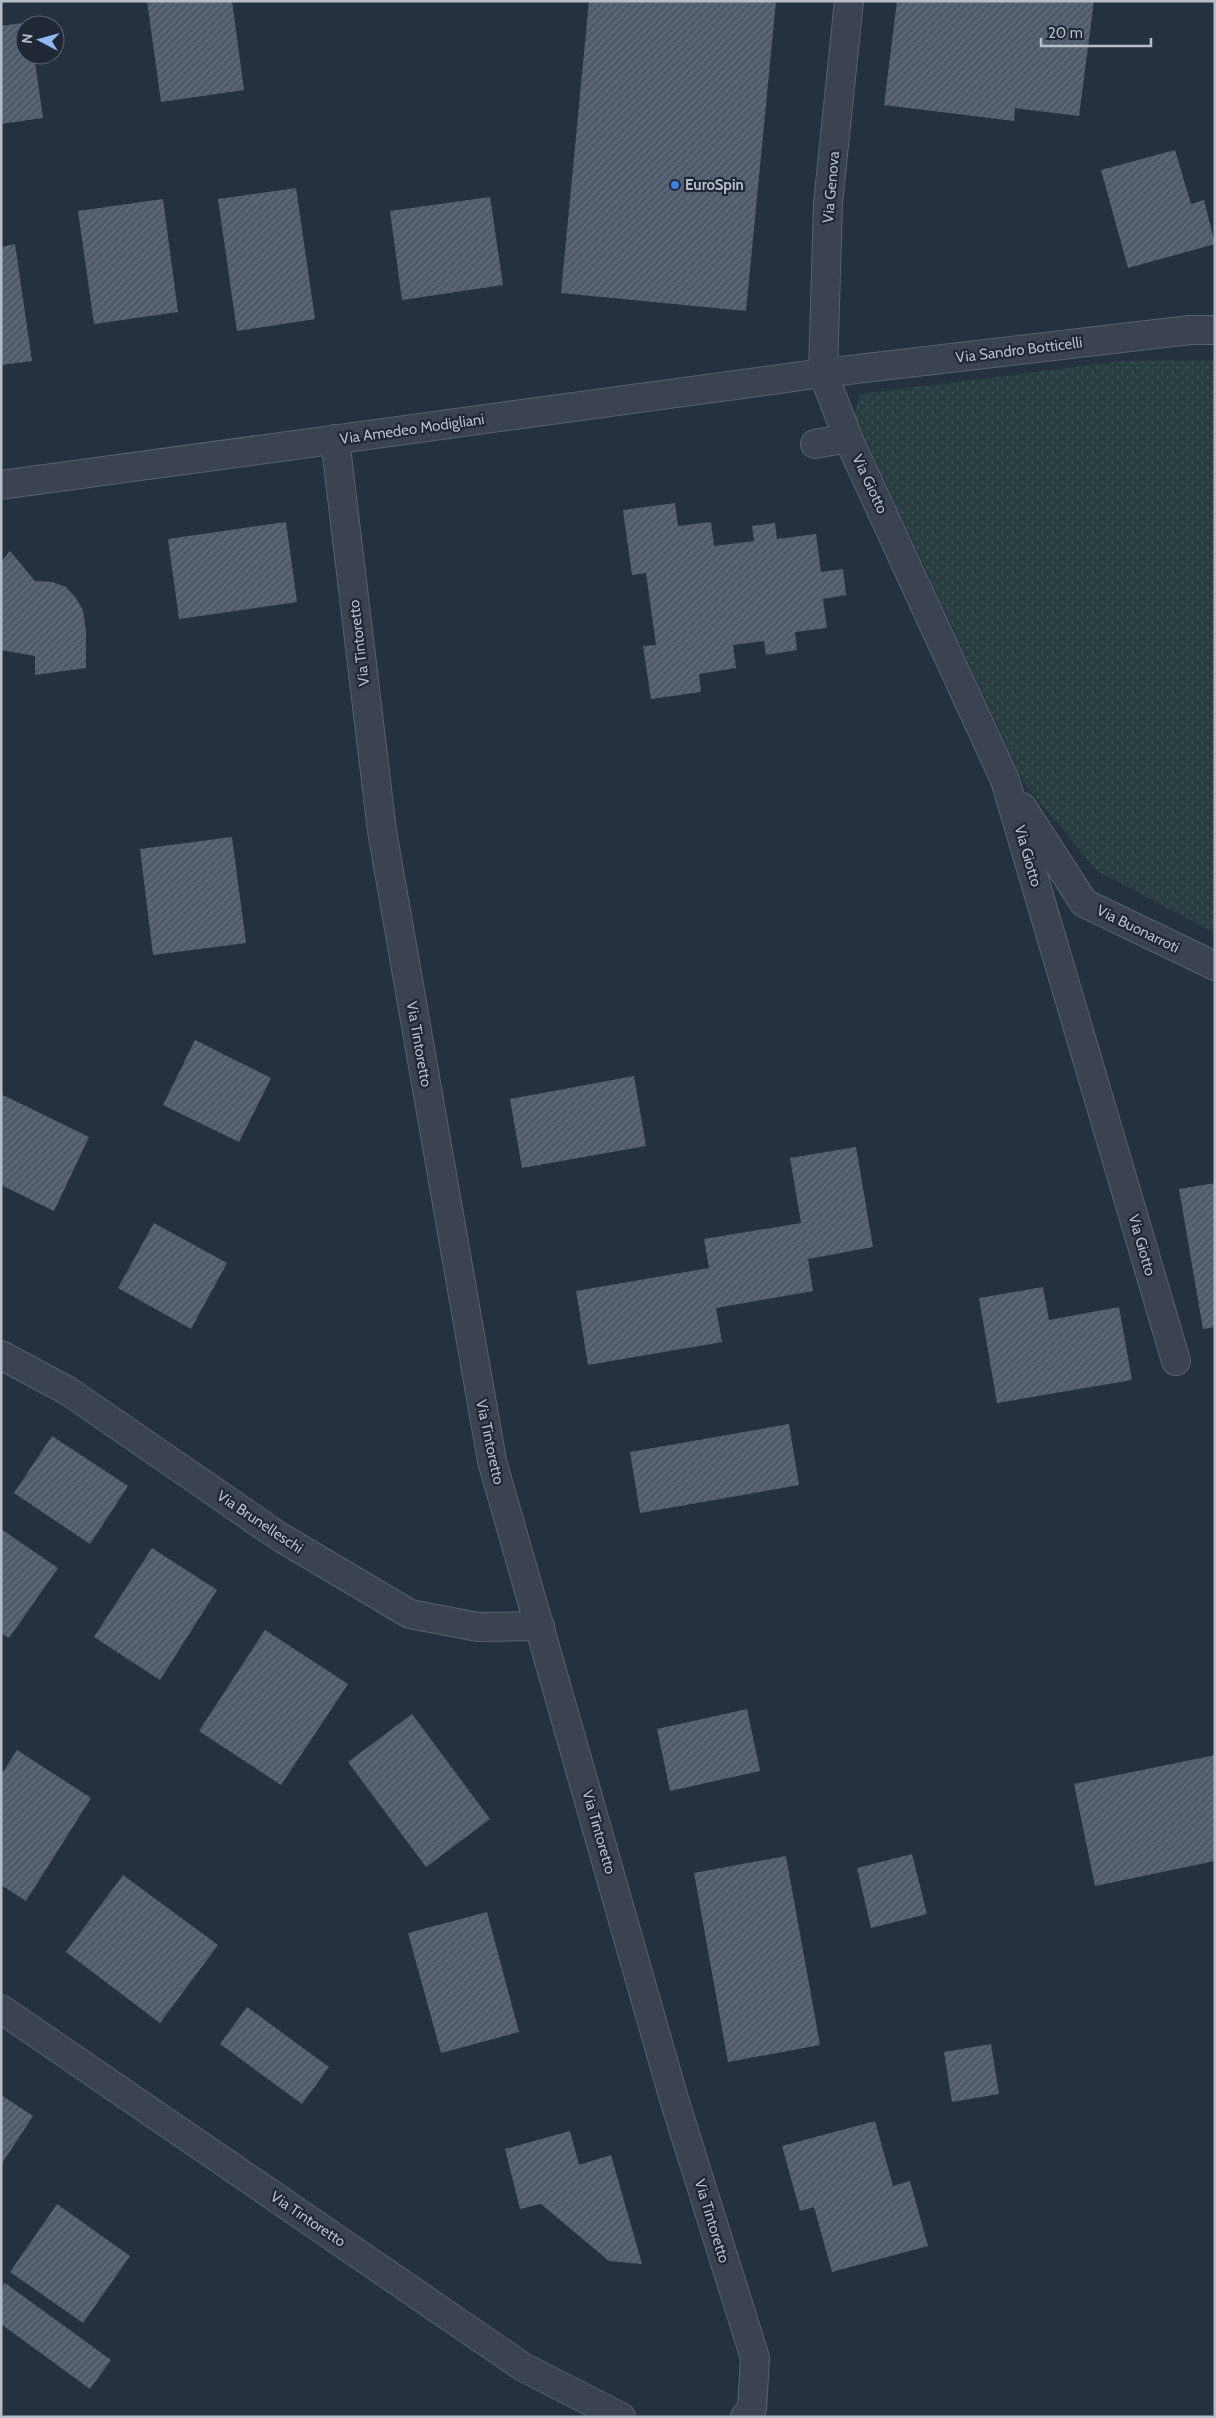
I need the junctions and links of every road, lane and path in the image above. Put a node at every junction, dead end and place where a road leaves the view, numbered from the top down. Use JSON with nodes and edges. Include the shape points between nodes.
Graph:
{"nodes":[{"id":1,"x":849,"y":1,"type":"edge"},
{"id":2,"x":1215,"y":330,"type":"edge"},
{"id":3,"x":822,"y":373,"type":"junction"},
{"id":4,"x":848,"y":438,"type":"junction"},
{"id":5,"x":335,"y":440,"type":"junction"},
{"id":6,"x":815,"y":444,"type":"dead end"},
{"id":7,"x":1,"y":485,"type":"edge"},
{"id":8,"x":1006,"y":780,"type":"junction"},
{"id":9,"x":1215,"y":966,"type":"edge"},
{"id":10,"x":1,"y":1354,"type":"edge"},
{"id":11,"x":1176,"y":1361,"type":"dead end"},
{"id":12,"x":540,"y":1626,"type":"junction"},
{"id":13,"x":1,"y":2009,"type":"edge"},
{"id":14,"x":621,"y":2417,"type":"edge"},
{"id":15,"x":745,"y":2417,"type":"edge"}],
"edges":[{"from":1,"to":3,"type":"street","name":"Via Genova","via":[[828,202]]},
{"from":2,"to":3,"type":"street","name":"Via Sandro Botticelli","via":[[1190,330]]},
{"from":3,"to":4,"type":"street","name":"Via Giotto"},
{"from":3,"to":5,"type":"street","name":"Via Amedeo Modigliani"},
{"from":4,"to":6,"type":"street"},
{"from":4,"to":8,"type":"street","name":"Via Giotto"},
{"from":5,"to":7,"type":"street","name":"Via Amedeo Modigliani"},
{"from":5,"to":12,"type":"street","name":"Via Tintoretto","via":[[382,831],[492,1461]]},
{"from":8,"to":9,"type":"street","name":"Via Buonarroti","via":[[1084,903]]},
{"from":8,"to":11,"type":"street","name":"Via Giotto"},
{"from":10,"to":12,"type":"street","name":"Via Brunelleschi","via":[[68,1391],[280,1537],[410,1614],[478,1627]]},
{"from":12,"to":15,"type":"street","name":"Via Tintoretto","via":[[674,2099],[755,2358],[752,2409]]},
{"from":13,"to":14,"type":"street","name":"Via Tintoretto","via":[[523,2367]]}]}
